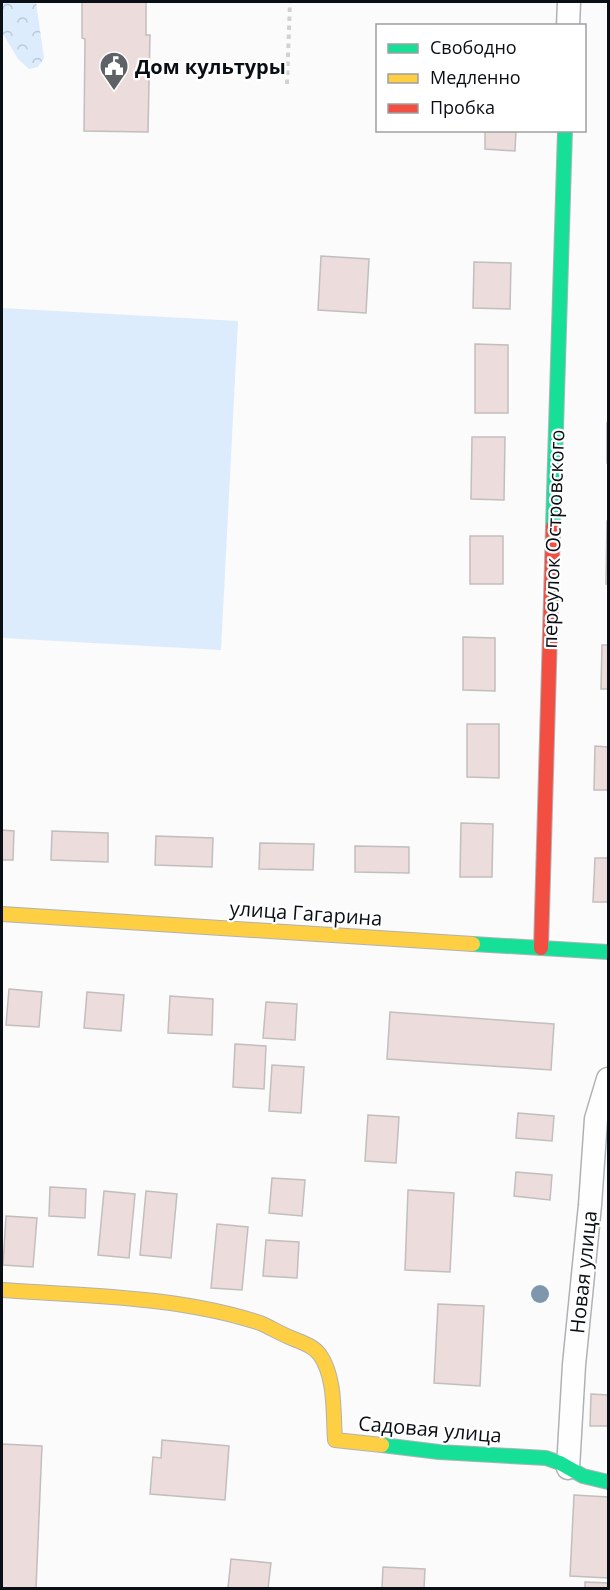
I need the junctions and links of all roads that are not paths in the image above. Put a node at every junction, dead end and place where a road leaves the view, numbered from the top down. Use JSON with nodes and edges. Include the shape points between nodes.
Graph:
{"nodes":[{"id":1,"x":569,"y":2,"type":"edge"},
{"id":2,"x":568,"y":24,"type":"edge"},
{"id":3,"x":565,"y":132,"type":"edge"},
{"id":4,"x":2,"y":914,"type":"edge"},
{"id":5,"x":541,"y":948,"type":"junction"},
{"id":6,"x":609,"y":952,"type":"edge"},
{"id":7,"x":609,"y":1079,"type":"edge"},
{"id":8,"x":2,"y":1290,"type":"edge"},
{"id":9,"x":568,"y":1467,"type":"junction"},
{"id":10,"x":609,"y":1482,"type":"edge"}],
"edges":[{"from":1,"to":2,"type":"street"},
{"from":3,"to":5,"type":"street","name":"переулок Островского"},
{"from":4,"to":5,"type":"street","name":"улица Гагарина"},
{"from":5,"to":6,"type":"street","name":"улица Гагарина"},
{"from":7,"to":9,"type":"street","name":"Новая улица","via":[[596,1119]]},
{"from":8,"to":9,"type":"street","name":"Садовая улица","via":[[179,1305],[257,1322],[319,1353],[331,1393],[334,1440],[439,1452],[546,1458]]},
{"from":9,"to":10,"type":"street","name":"Садовая улица","via":[[597,1481]]}]}
